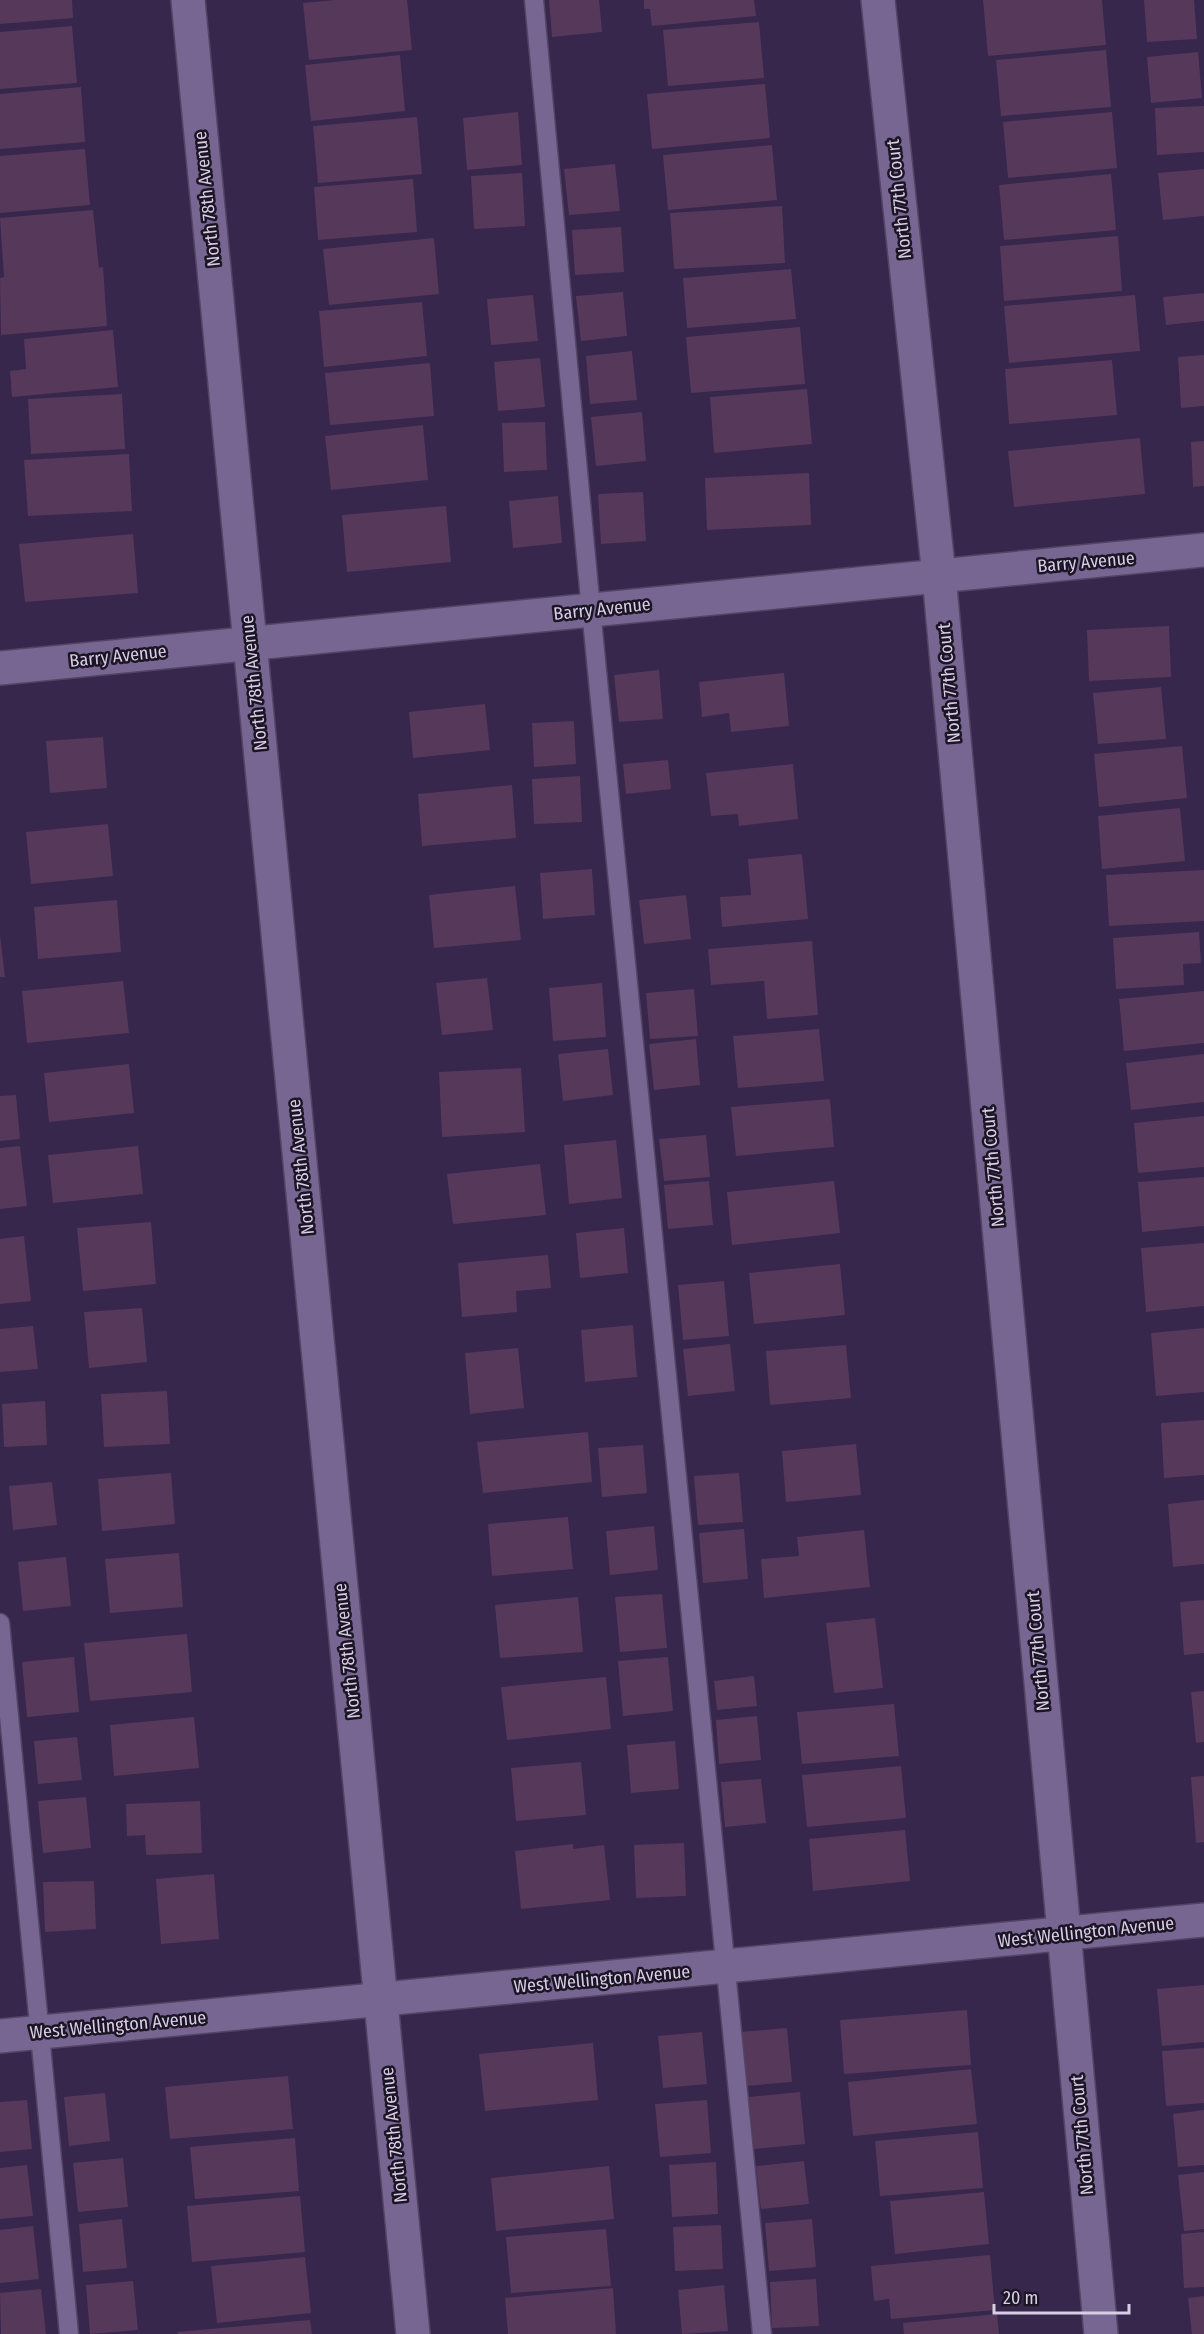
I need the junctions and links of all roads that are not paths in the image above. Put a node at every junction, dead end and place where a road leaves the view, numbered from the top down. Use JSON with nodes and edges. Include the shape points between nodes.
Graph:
{"nodes":[{"id":1,"x":188,"y":0,"type":"edge"},
{"id":2,"x":534,"y":0,"type":"edge"},
{"id":3,"x":878,"y":0,"type":"edge"},
{"id":4,"x":1204,"y":550,"type":"edge"},
{"id":5,"x":939,"y":576,"type":"junction"},
{"id":6,"x":591,"y":610,"type":"junction"},
{"id":7,"x":250,"y":643,"type":"junction"},
{"id":8,"x":0,"y":668,"type":"edge"},
{"id":9,"x":0,"y":1623,"type":"edge"},
{"id":10,"x":1204,"y":1920,"type":"edge"},
{"id":11,"x":1064,"y":1934,"type":"junction"},
{"id":12,"x":727,"y":1967,"type":"junction"},
{"id":13,"x":381,"y":2000,"type":"junction"},
{"id":14,"x":39,"y":2032,"type":"junction"},
{"id":15,"x":0,"y":2036,"type":"edge"},
{"id":16,"x":69,"y":2334,"type":"edge"},
{"id":17,"x":413,"y":2334,"type":"edge"},
{"id":18,"x":762,"y":2334,"type":"edge"},
{"id":19,"x":1101,"y":2334,"type":"edge"}],
"edges":[{"from":1,"to":7,"type":"street","name":"North 78th Avenue"},
{"from":2,"to":6,"type":"lane"},
{"from":3,"to":5,"type":"street","name":"North 77th Court"},
{"from":4,"to":5,"type":"street","name":"Barry Avenue"},
{"from":5,"to":6,"type":"street","name":"Barry Avenue"},
{"from":5,"to":11,"type":"street","name":"North 77th Court"},
{"from":6,"to":7,"type":"street","name":"Barry Avenue"},
{"from":6,"to":12,"type":"lane"},
{"from":7,"to":8,"type":"street","name":"Barry Avenue"},
{"from":7,"to":13,"type":"street","name":"North 78th Avenue"},
{"from":9,"to":14,"type":"lane"},
{"from":10,"to":11,"type":"street","name":"West Wellington Avenue"},
{"from":11,"to":12,"type":"street","name":"West Wellington Avenue"},
{"from":11,"to":19,"type":"street","name":"North 77th Court"},
{"from":12,"to":13,"type":"street","name":"West Wellington Avenue"},
{"from":12,"to":18,"type":"lane"},
{"from":13,"to":14,"type":"street","name":"West Wellington Avenue"},
{"from":13,"to":17,"type":"street","name":"North 78th Avenue"},
{"from":14,"to":15,"type":"street","name":"West Wellington Avenue"},
{"from":14,"to":16,"type":"lane"}]}
